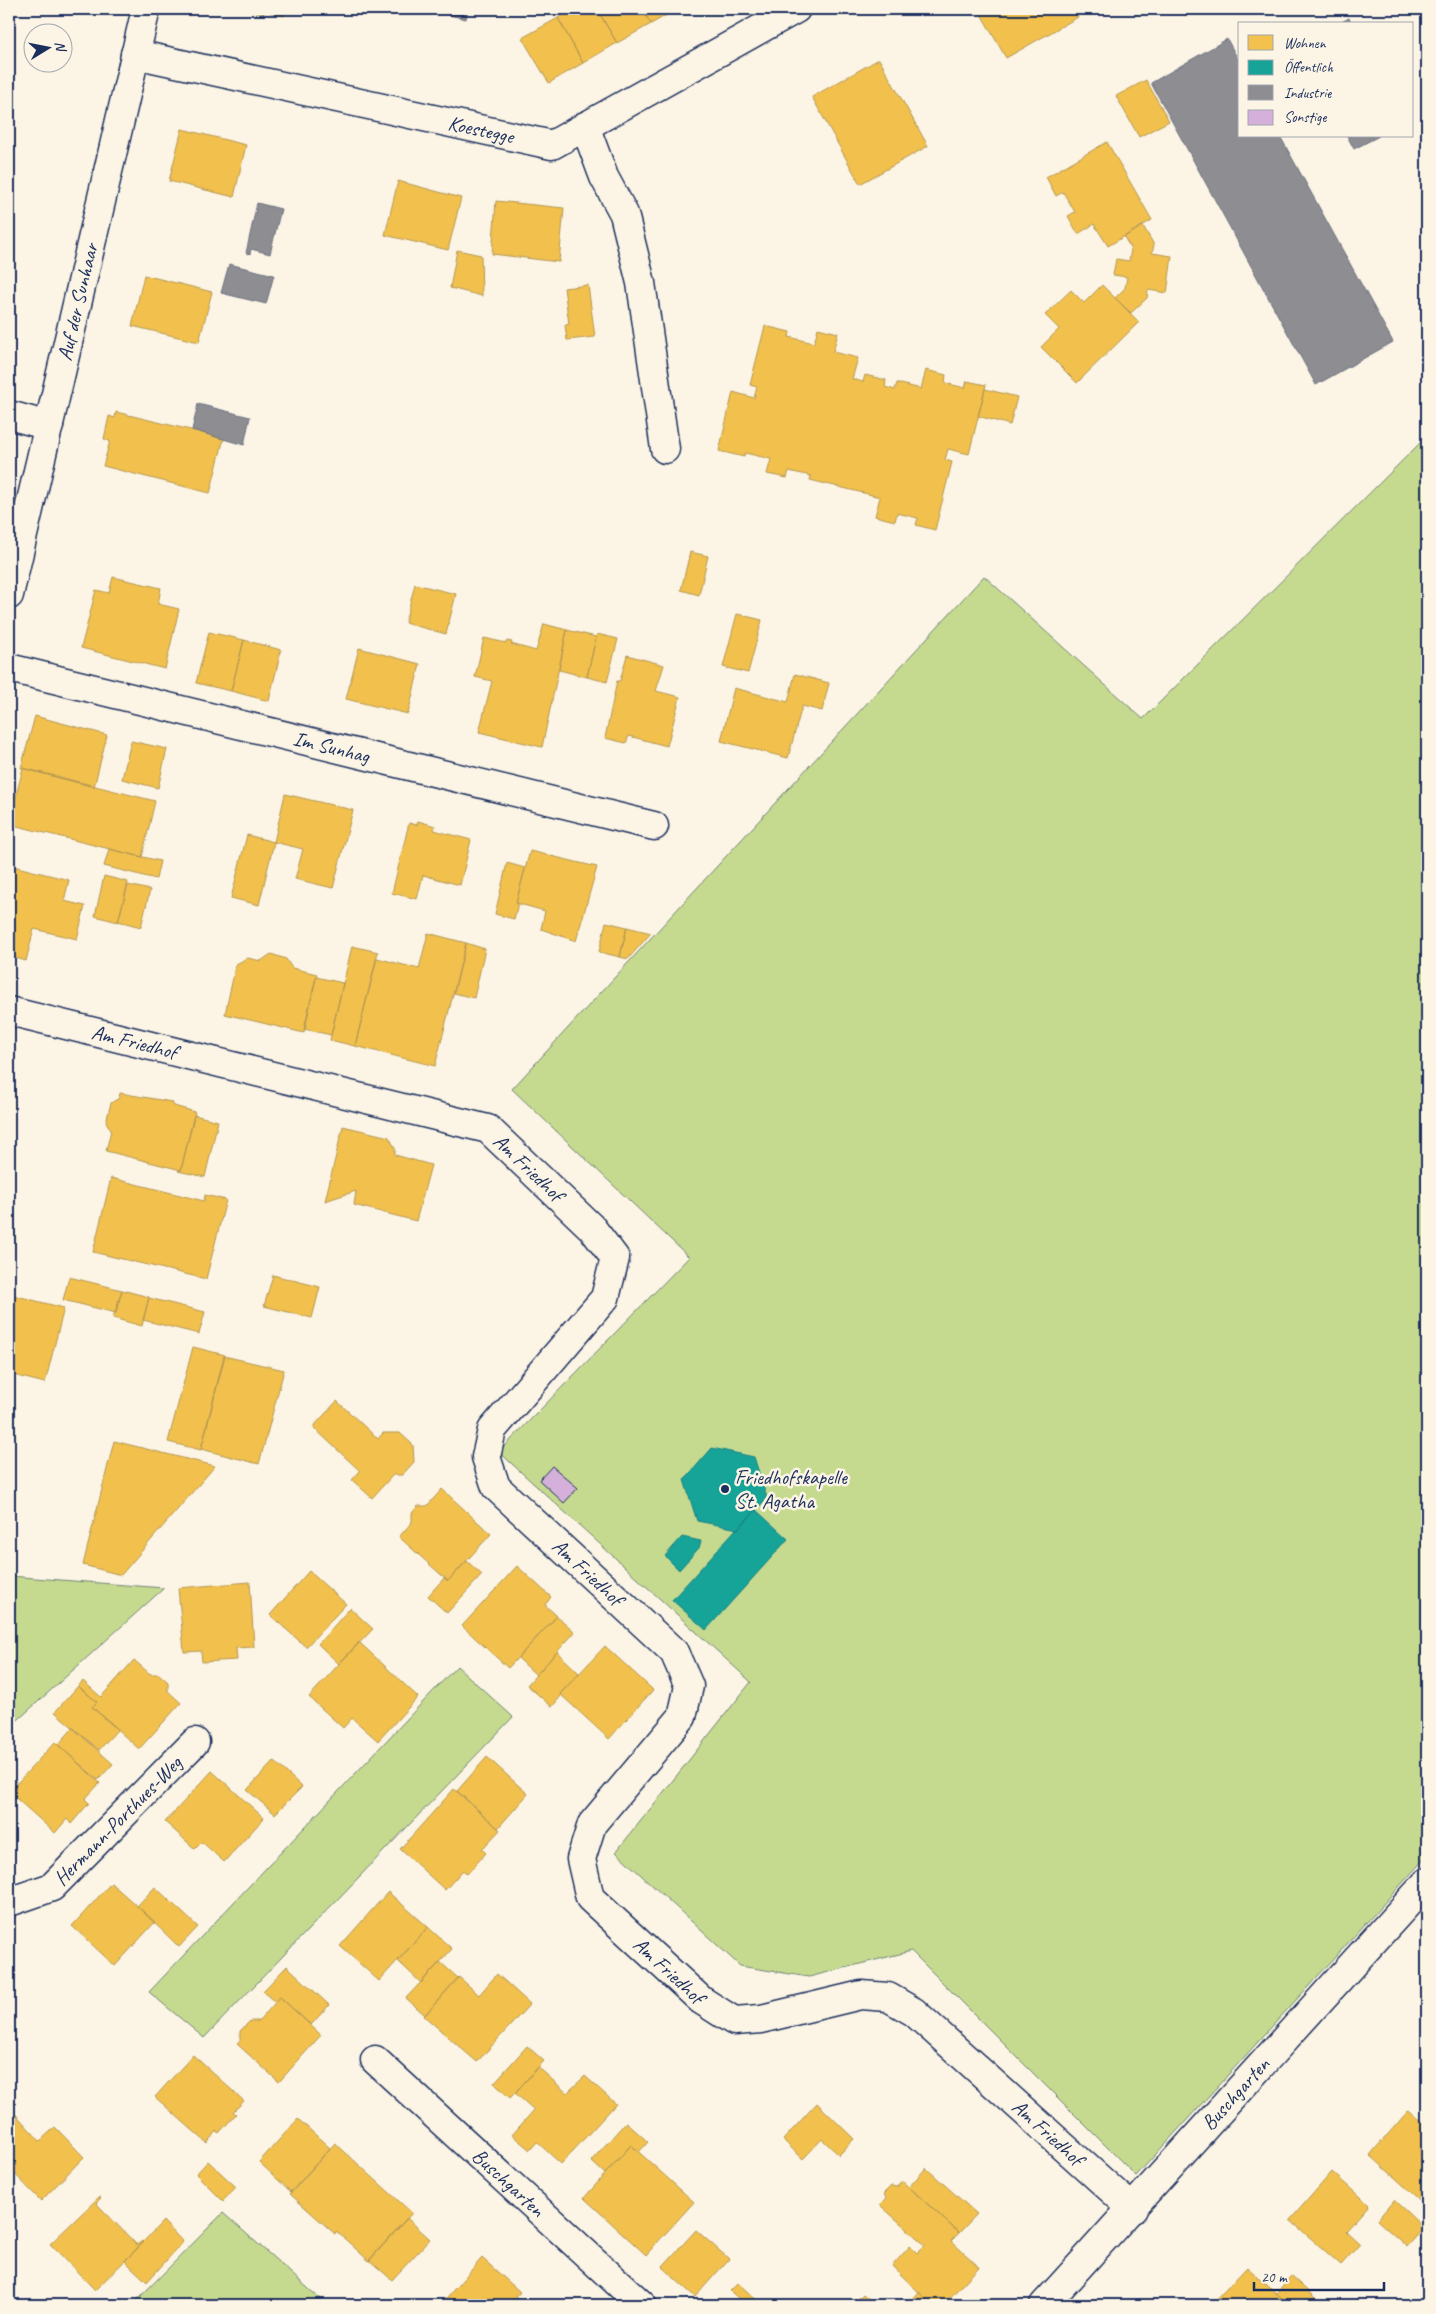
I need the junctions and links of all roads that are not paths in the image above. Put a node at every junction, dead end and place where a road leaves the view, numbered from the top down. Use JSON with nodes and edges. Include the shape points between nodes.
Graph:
{"nodes":[{"id":1,"x":146,"y":9,"type":"edge"},
{"id":2,"x":796,"y":9,"type":"edge"},
{"id":3,"x":135,"y":54,"type":"junction"},
{"id":4,"x":586,"y":126,"type":"junction"},
{"id":5,"x":9,"y":415,"type":"edge"},
{"id":6,"x":49,"y":426,"type":"junction"},
{"id":7,"x":665,"y":449,"type":"dead end"},
{"id":8,"x":9,"y":595,"type":"edge"},
{"id":9,"x":9,"y":668,"type":"edge"},
{"id":10,"x":654,"y":826,"type":"dead end"},
{"id":11,"x":9,"y":1011,"type":"edge"},
{"id":12,"x":195,"y":1742,"type":"dead end"},
{"id":13,"x":1427,"y":1882,"type":"edge"},
{"id":14,"x":9,"y":1902,"type":"edge"},
{"id":15,"x":375,"y":2060,"type":"dead end"},
{"id":16,"x":1133,"y":2209,"type":"junction"},
{"id":17,"x":642,"y":2305,"type":"edge"},
{"id":18,"x":1044,"y":2305,"type":"edge"}],
"edges":[{"from":1,"to":3,"type":"street","name":"Auf der Sunhaar"},
{"from":2,"to":4,"type":"street","name":"Koestegge"},
{"from":3,"to":4,"type":"street","name":"Koestegge","via":[[552,145]]},
{"from":3,"to":6,"type":"street","name":"Auf der Sunhaar"},
{"from":4,"to":7,"type":"street","via":[[604,177],[624,214],[641,284]]},
{"from":5,"to":6,"type":"street"},
{"from":6,"to":8,"type":"street","name":"Auf der Sunhaar"},
{"from":9,"to":10,"type":"street","name":"Im Sunhag"},
{"from":11,"to":16,"type":"street","name":"Am Friedhof","via":[[488,1129],[592,1228],[615,1258],[606,1298],[492,1430],[486,1457],[496,1487],[674,1652],[688,1686],[682,1717],[592,1824],[581,1860],[590,1898],[701,2000],[734,2021],[761,2019],[861,1995],[888,1997],[914,2012]]},
{"from":12,"to":14,"type":"street","name":"Hermann-Porthues-Weg","via":[[52,1887]]},
{"from":13,"to":16,"type":"street","name":"Buschgarten"},
{"from":15,"to":17,"type":"street","name":"Buschgarten"},
{"from":16,"to":18,"type":"street","name":"Buschgarten"}]}
